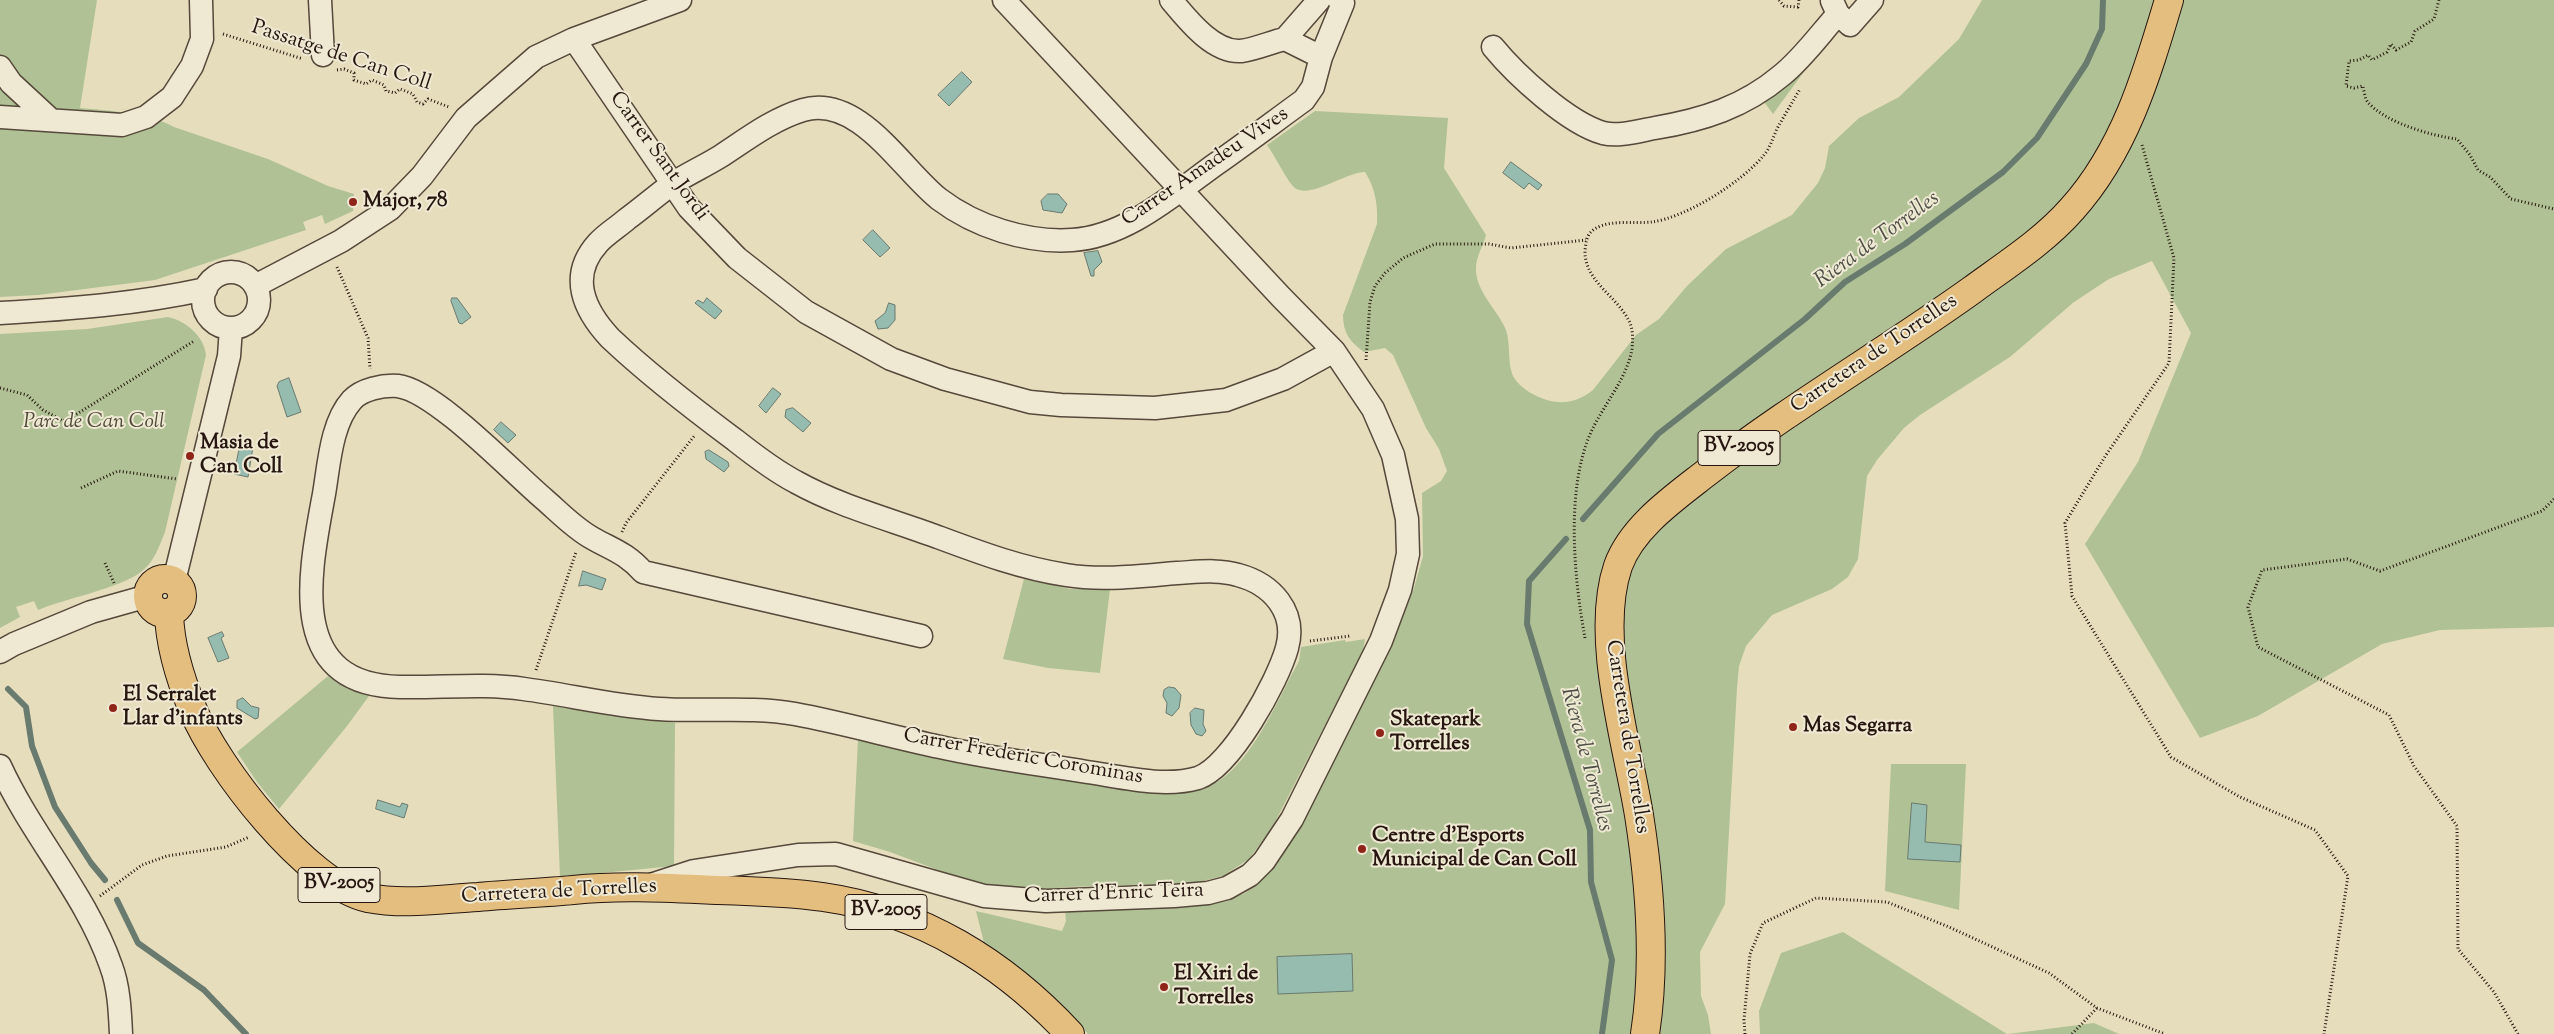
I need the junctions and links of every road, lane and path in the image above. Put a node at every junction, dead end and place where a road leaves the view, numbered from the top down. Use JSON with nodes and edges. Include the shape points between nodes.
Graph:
{"nodes":[{"id":1,"x":201,"y":0,"type":"edge"},
{"id":2,"x":320,"y":0,"type":"edge"},
{"id":3,"x":680,"y":0,"type":"edge"},
{"id":4,"x":1004,"y":0,"type":"edge"},
{"id":5,"x":1171,"y":0,"type":"edge"},
{"id":6,"x":1319,"y":0,"type":"edge"},
{"id":7,"x":1339,"y":0,"type":"edge"},
{"id":8,"x":1779,"y":0,"type":"edge"},
{"id":9,"x":1799,"y":0,"type":"edge"},
{"id":10,"x":1872,"y":0,"type":"edge"},
{"id":11,"x":2169,"y":0,"type":"edge"},
{"id":12,"x":2439,"y":0,"type":"edge"},
{"id":13,"x":1835,"y":7,"type":"edge"},
{"id":14,"x":203,"y":30,"type":"junction"},
{"id":15,"x":574,"y":39,"type":"junction"},
{"id":16,"x":1286,"y":39,"type":"junction"},
{"id":17,"x":1493,"y":47,"type":"dead end"},
{"id":18,"x":1322,"y":57,"type":"junction"},
{"id":19,"x":320,"y":61,"type":"junction"},
{"id":20,"x":0,"y":67,"type":"edge"},
{"id":21,"x":1801,"y":87,"type":"dead end"},
{"id":22,"x":2133,"y":109,"type":"junction"},
{"id":23,"x":0,"y":117,"type":"edge"},
{"id":24,"x":466,"y":118,"type":"junction"},
{"id":25,"x":51,"y":120,"type":"junction"},
{"id":26,"x":673,"y":184,"type":"junction"},
{"id":27,"x":1180,"y":190,"type":"junction"},
{"id":28,"x":2554,"y":209,"type":"edge"},
{"id":29,"x":1586,"y":240,"type":"junction"},
{"id":30,"x":339,"y":268,"type":"dead end"},
{"id":31,"x":255,"y":286,"type":"junction"},
{"id":32,"x":206,"y":289,"type":"junction"},
{"id":33,"x":0,"y":313,"type":"edge"},
{"id":34,"x":231,"y":328,"type":"junction"},
{"id":35,"x":194,"y":341,"type":"dead end"},
{"id":36,"x":1334,"y":351,"type":"junction"},
{"id":37,"x":1351,"y":376,"type":"junction"},
{"id":38,"x":0,"y":388,"type":"edge"},
{"id":39,"x":372,"y":389,"type":"junction"},
{"id":40,"x":698,"y":431,"type":"dead end"},
{"id":41,"x":197,"y":484,"type":"junction"},
{"id":42,"x":81,"y":488,"type":"dead end"},
{"id":43,"x":2554,"y":499,"type":"edge"},
{"id":44,"x":626,"y":523,"type":"dead end"},
{"id":45,"x":578,"y":546,"type":"dead end"},
{"id":46,"x":174,"y":581,"type":"junction"},
{"id":47,"x":148,"y":596,"type":"junction"},
{"id":48,"x":169,"y":614,"type":"junction"},
{"id":49,"x":921,"y":636,"type":"dead end"},
{"id":50,"x":1350,"y":636,"type":"dead end"},
{"id":51,"x":1585,"y":639,"type":"dead end"},
{"id":52,"x":1289,"y":644,"type":"junction"},
{"id":53,"x":0,"y":652,"type":"edge"},
{"id":54,"x":533,"y":680,"type":"dead end"},
{"id":55,"x":0,"y":766,"type":"edge"},
{"id":56,"x":274,"y":829,"type":"junction"},
{"id":57,"x":643,"y":887,"type":"junction"},
{"id":58,"x":86,"y":910,"type":"junction"},
{"id":59,"x":2097,"y":1008,"type":"junction"},
{"id":60,"x":121,"y":1034,"type":"edge"},
{"id":61,"x":1070,"y":1034,"type":"edge"},
{"id":62,"x":1645,"y":1034,"type":"edge"},
{"id":63,"x":1745,"y":1034,"type":"edge"},
{"id":64,"x":2072,"y":1034,"type":"edge"},
{"id":65,"x":2165,"y":1034,"type":"edge"},
{"id":66,"x":2324,"y":1034,"type":"edge"},
{"id":67,"x":2518,"y":1034,"type":"edge"}],
"edges":[{"from":1,"to":14,"type":"street"},
{"from":2,"to":19,"type":"street"},
{"from":3,"to":15,"type":"street"},
{"from":4,"to":27,"type":"street","name":"Carrer d'Enric Teira"},
{"from":5,"to":16,"type":"street","via":[[1214,43],[1227,49],[1239,51]]},
{"from":6,"to":16,"type":"street"},
{"from":7,"to":18,"type":"street","name":"Carrer Amadeu Vives","via":[[1343,4]]},
{"from":8,"to":9,"type":"path","via":[[1784,6],[1798,7]]},
{"from":10,"to":13,"type":"street","via":[[1850,25]]},
{"from":11,"to":22,"type":"main road","name":"Carretera de Torrelles","number":"BV-2005"},
{"from":12,"to":28,"type":"path","via":[[2434,19],[2415,31],[2411,42],[2396,50],[2391,44],[2387,52],[2372,60],[2368,55],[2349,61],[2346,86],[2363,86],[2367,101],[2395,123],[2457,139],[2478,170],[2490,177],[2511,199]]},
{"from":13,"to":17,"type":"street","via":[[1784,74],[1748,100],[1692,122],[1619,134],[1601,132],[1566,113],[1515,71]]},
{"from":14,"to":19,"type":"path","name":"Passatge de Can Coll"},
{"from":14,"to":25,"type":"street","via":[[198,51],[180,87],[161,108],[146,117],[122,125]]},
{"from":15,"to":24,"type":"street","via":[[536,57]]},
{"from":15,"to":26,"type":"street","name":"Carrer Sant Jordi"},
{"from":16,"to":18,"type":"street"},
{"from":18,"to":27,"type":"street","name":"Carrer Amadeu Vives","via":[[1313,87],[1304,100]]},
{"from":19,"to":24,"type":"path","name":"Passatge de Can Coll","via":[[354,73],[354,80],[366,84],[372,80],[394,93],[400,89],[413,94],[417,102],[424,104],[428,99],[450,107]]},
{"from":20,"to":25,"type":"street","via":[[11,83]]},
{"from":21,"to":29,"type":"path","via":[[1765,154],[1746,172],[1673,217],[1599,227],[1590,232]]},
{"from":22,"to":62,"type":"main road","name":"Carretera de Torrelles","number":"BV-2005","via":[[2117,146],[2096,180],[2071,211],[2049,231],[1941,312],[1748,440],[1668,504],[1627,547],[1619,563],[1609,603],[1610,653],[1644,857],[1650,964]]},
{"from":22,"to":66,"type":"path","via":[[2174,258],[2168,363],[2065,523],[2072,596],[2170,757],[2240,797],[2315,830],[2348,876]]},
{"from":23,"to":25,"type":"street"},
{"from":24,"to":31,"type":"street","via":[[422,176],[390,209],[341,240]]},
{"from":26,"to":27,"type":"street","name":"Carrer Amadeu Vives","via":[[768,125],[804,110],[821,108],[862,124],[940,199],[972,218],[1010,234],[1046,240],[1102,235],[1130,222]]},
{"from":26,"to":36,"type":"street","name":"Carrer Sant Jordi","via":[[689,208],[737,258],[806,312],[891,359],[997,395],[1061,406],[1155,408],[1199,404],[1252,392]]},
{"from":26,"to":52,"type":"street","name":"Carrer Frederic Corominas","via":[[598,242],[583,264],[581,287],[586,305],[610,338],[714,425],[792,480],[816,492],[1024,567],[1095,578],[1209,571],[1238,574],[1268,588],[1285,608]]},
{"from":27,"to":36,"type":"street","name":"Carrer d'Enric Teira"},
{"from":29,"to":37,"type":"path","via":[[1511,248],[1489,244],[1435,244],[1403,258],[1375,286],[1368,321],[1368,356],[1363,367]]},
{"from":29,"to":51,"type":"path","via":[[1585,255],[1591,274],[1623,312],[1630,324],[1633,341],[1621,378],[1586,446],[1582,461],[1574,524],[1577,592]]},
{"from":30,"to":39,"type":"path","via":[[368,338]]},
{"from":31,"to":32,"type":"street","via":[[239,274],[229,272],[211,281]]},
{"from":31,"to":34,"type":"street","via":[[259,295],[256,314],[241,327]]},
{"from":32,"to":33,"type":"street","via":[[97,308]]},
{"from":32,"to":34,"type":"street","via":[[203,298],[208,316],[214,322]]},
{"from":34,"to":41,"type":"street","via":[[229,356]]},
{"from":35,"to":38,"type":"path","via":[[63,421],[27,395]]},
{"from":36,"to":37,"type":"street","name":"Carrer d'Enric Teira"},
{"from":37,"to":57,"type":"street","name":"Carrer d'Enric Teira","via":[[1374,408],[1393,455],[1407,519],[1408,554],[1400,590],[1381,642],[1292,819],[1264,861],[1250,875],[1227,888],[1208,893],[1046,901],[984,896],[836,854],[798,855],[694,871]]},
{"from":39,"to":49,"type":"street","name":"Carrer Frederic Corominas","via":[[399,386],[421,394],[584,534],[629,556],[643,572]]},
{"from":39,"to":52,"type":"street","name":"Carrer Frederic Corominas","via":[[363,391],[348,405],[334,441],[314,555],[310,599],[314,630],[329,659],[368,683],[403,687],[507,687],[620,706],[666,710],[791,713],[965,752],[1130,778],[1173,781],[1209,774],[1227,758],[1279,671]]},
{"from":40,"to":44,"type":"path"},
{"from":41,"to":42,"type":"path","via":[[118,471]]},
{"from":41,"to":46,"type":"street"},
{"from":43,"to":67,"type":"path","via":[[2542,511],[2380,571],[2347,559],[2262,570],[2248,607],[2258,647],[2390,715],[2414,766],[2457,826],[2458,948],[2494,992]]},
{"from":45,"to":54,"type":"path"},
{"from":46,"to":47,"type":"main road","via":[[157,581]]},
{"from":46,"to":48,"type":"main road","via":[[183,596],[179,608]]},
{"from":47,"to":48,"type":"main road","via":[[154,610]]},
{"from":47,"to":53,"type":"street","via":[[91,612]]},
{"from":48,"to":56,"type":"main road","name":"Carretera de Torrelles","number":"BV-2005","via":[[177,660],[193,710],[220,759]]},
{"from":50,"to":52,"type":"path"},
{"from":55,"to":58,"type":"street","via":[[26,816]]},
{"from":56,"to":57,"type":"main road","name":"Carretera de Torrelles","number":"BV-2005","via":[[333,882],[363,897],[382,900],[426,901]]},
{"from":56,"to":58,"type":"path","via":[[226,847],[167,856],[142,865],[105,891]]},
{"from":57,"to":61,"type":"main road","name":"Carretera de Torrelles","number":"BV-2005","via":[[771,892],[822,897],[874,908],[934,929],[980,956],[1048,1010]]},
{"from":58,"to":60,"type":"street","via":[[112,968]]},
{"from":59,"to":63,"type":"path","via":[[2049,973],[1888,902],[1816,898],[1763,923],[1750,954]]},
{"from":59,"to":64,"type":"path"},
{"from":59,"to":65,"type":"path"}]}
